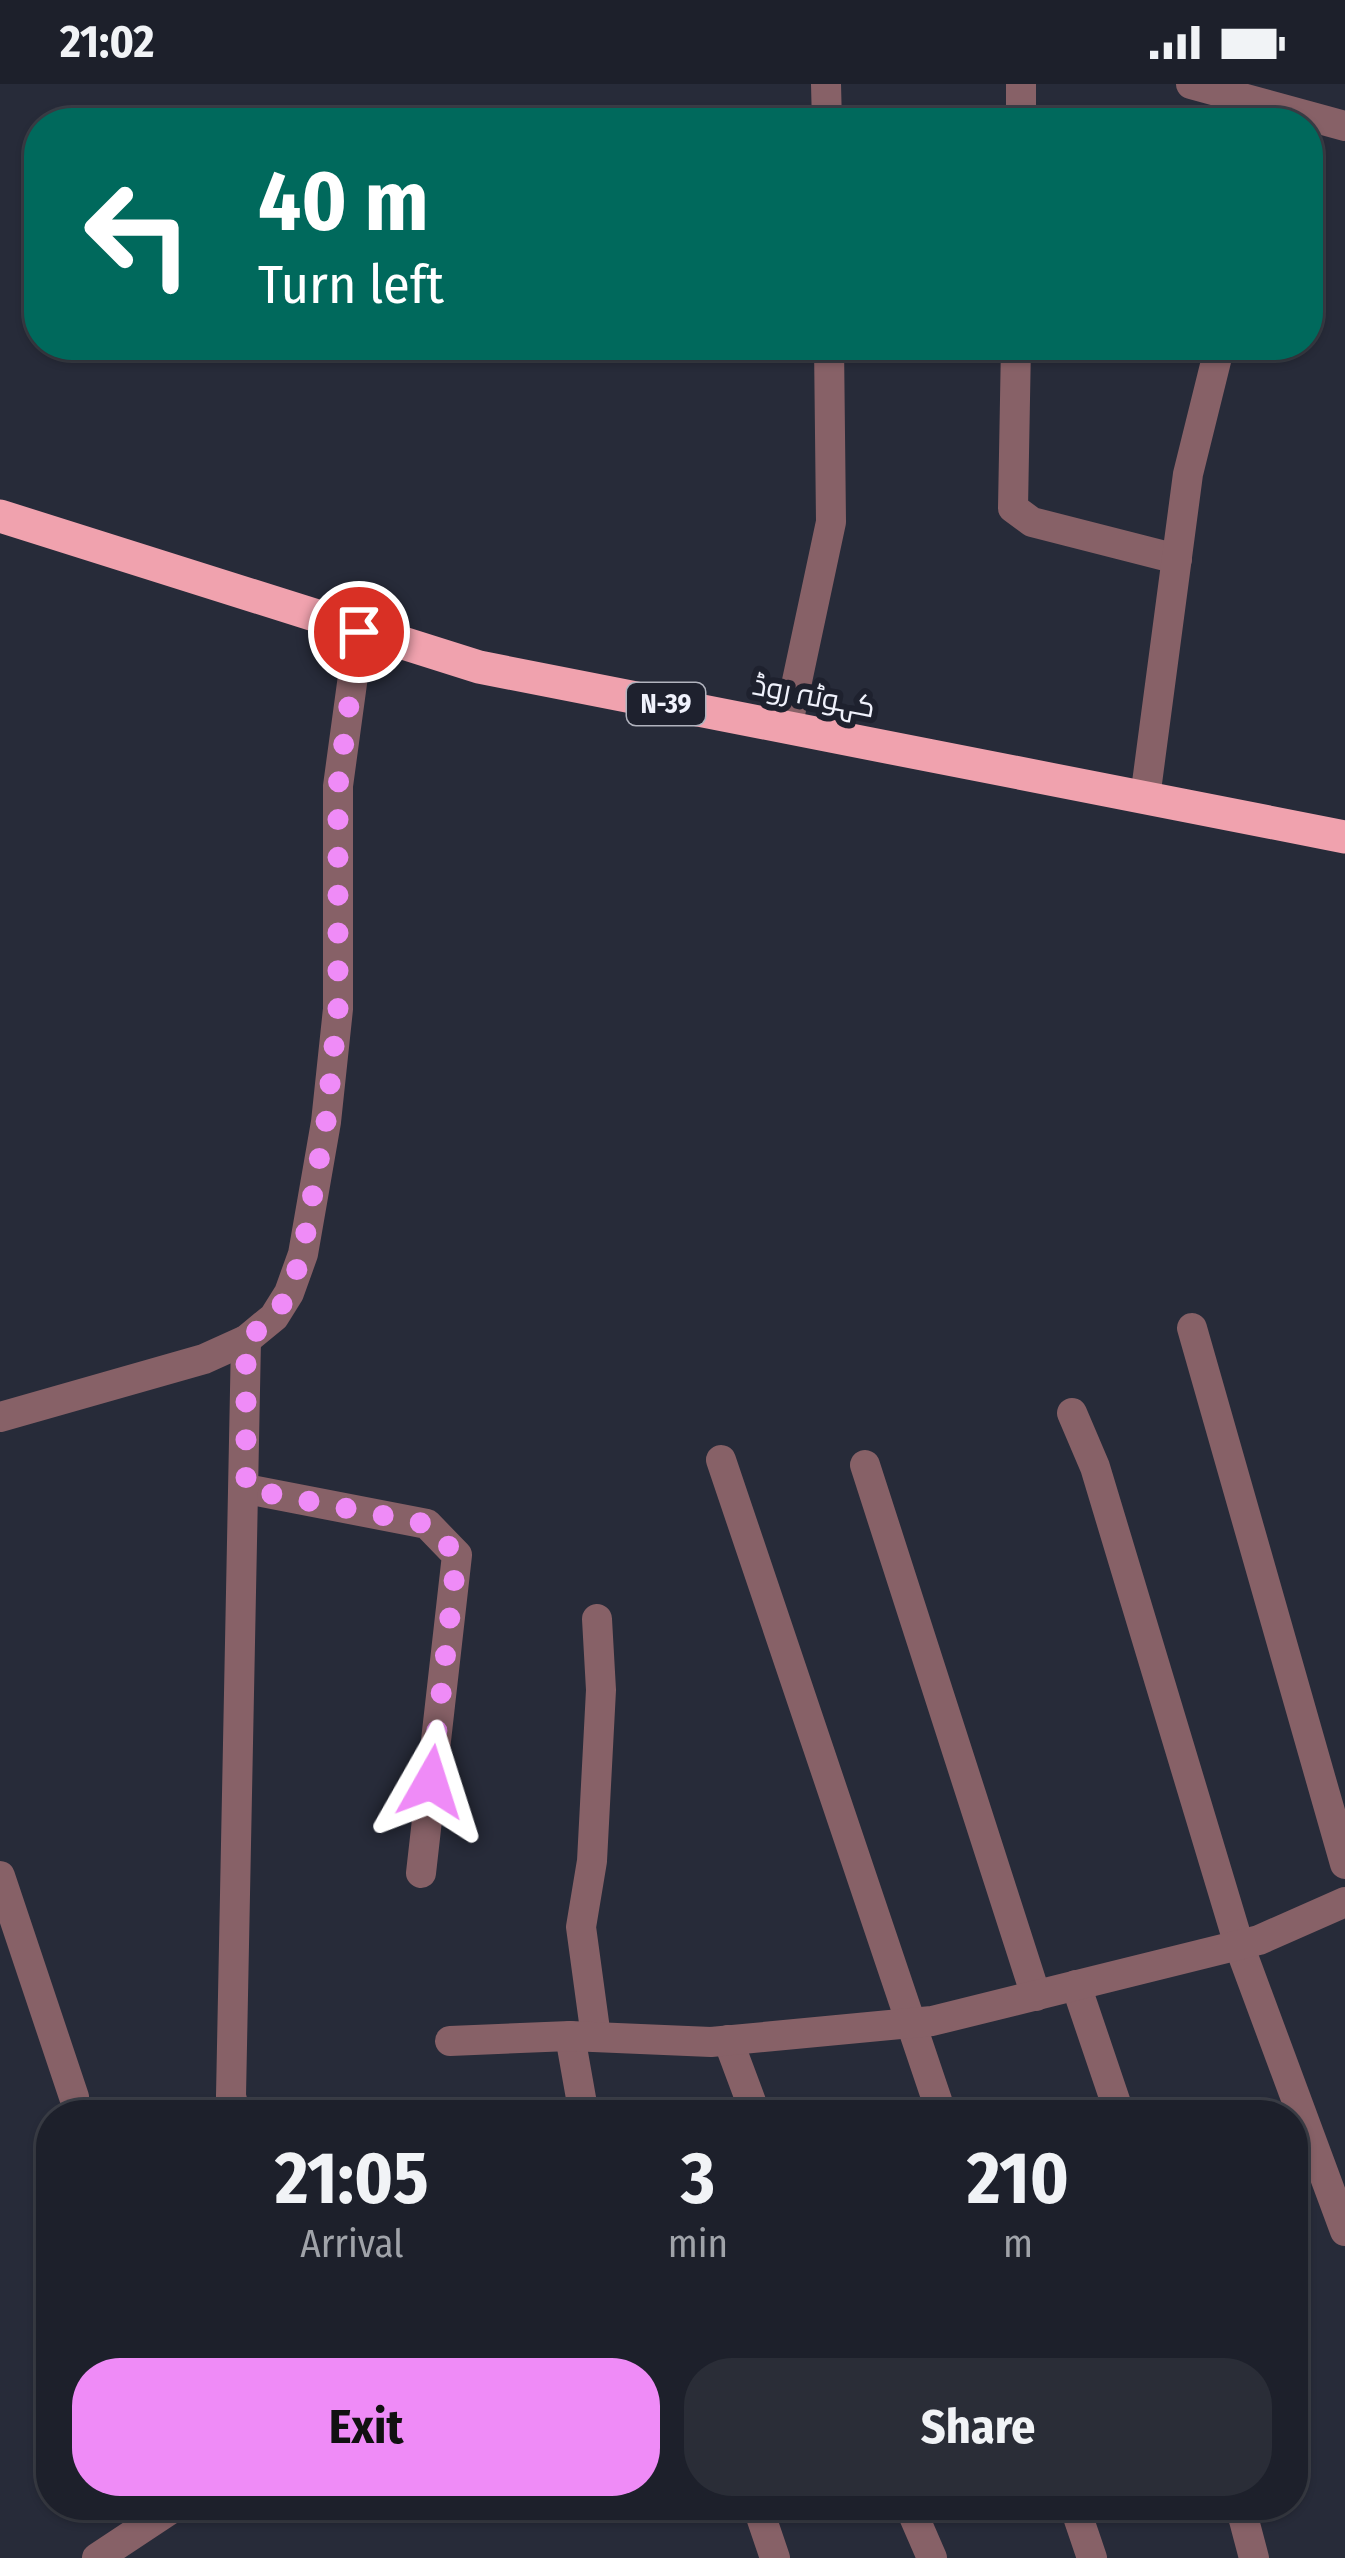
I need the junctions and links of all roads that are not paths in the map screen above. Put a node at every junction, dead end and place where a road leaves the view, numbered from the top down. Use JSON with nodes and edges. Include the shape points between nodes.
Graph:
{"nodes":[{"id":1,"x":1191,"y":84,"type":"edge"},
{"id":2,"x":1279,"y":108,"type":"edge"},
{"id":3,"x":829,"y":360,"type":"edge"},
{"id":4,"x":1016,"y":360,"type":"edge"},
{"id":5,"x":1216,"y":360,"type":"edge"},
{"id":6,"x":0,"y":516,"type":"edge"},
{"id":7,"x":1177,"y":560,"type":"junction"},
{"id":8,"x":359,"y":632,"type":"junction"},
{"id":9,"x":787,"y":728,"type":"junction"},
{"id":10,"x":1145,"y":798,"type":"junction"},
{"id":11,"x":1345,"y":837,"type":"edge"},
{"id":12,"x":1192,"y":1328,"type":"dead end"},
{"id":13,"x":246,"y":1340,"type":"junction"},
{"id":14,"x":1072,"y":1413,"type":"dead end"},
{"id":15,"x":0,"y":1417,"type":"edge"},
{"id":16,"x":721,"y":1460,"type":"dead end"},
{"id":17,"x":865,"y":1465,"type":"dead end"},
{"id":18,"x":246,"y":1489,"type":"junction"},
{"id":19,"x":597,"y":1618,"type":"dead end"},
{"id":20,"x":1345,"y":1864,"type":"edge"},
{"id":21,"x":421,"y":1873,"type":"dead end"},
{"id":22,"x":0,"y":1876,"type":"edge"},
{"id":23,"x":1345,"y":1902,"type":"edge"},
{"id":24,"x":1239,"y":1945,"type":"junction"},
{"id":25,"x":1076,"y":1985,"type":"junction"},
{"id":26,"x":1036,"y":1996,"type":"junction"},
{"id":27,"x":911,"y":2024,"type":"junction"},
{"id":28,"x":583,"y":2036,"type":"junction"},
{"id":29,"x":728,"y":2040,"type":"junction"},
{"id":30,"x":449,"y":2041,"type":"dead end"},
{"id":31,"x":74,"y":2097,"type":"dead end"},
{"id":32,"x":232,"y":2100,"type":"edge"},
{"id":33,"x":584,"y":2100,"type":"edge"},
{"id":34,"x":750,"y":2100,"type":"edge"},
{"id":35,"x":937,"y":2100,"type":"edge"},
{"id":36,"x":1115,"y":2100,"type":"edge"},
{"id":37,"x":1296,"y":2100,"type":"edge"},
{"id":38,"x":1308,"y":2131,"type":"edge"},
{"id":39,"x":1345,"y":2231,"type":"edge"},
{"id":40,"x":155,"y":2520,"type":"edge"},
{"id":41,"x":763,"y":2520,"type":"edge"},
{"id":42,"x":916,"y":2520,"type":"edge"},
{"id":43,"x":1079,"y":2520,"type":"edge"},
{"id":44,"x":1244,"y":2520,"type":"edge"},
{"id":45,"x":98,"y":2558,"type":"edge"},
{"id":46,"x":775,"y":2558,"type":"edge"},
{"id":47,"x":932,"y":2558,"type":"edge"},
{"id":48,"x":1092,"y":2558,"type":"edge"},
{"id":49,"x":1253,"y":2558,"type":"edge"}],
"edges":[{"from":1,"to":2,"type":"street"},
{"from":3,"to":9,"type":"street","via":[[831,523]]},
{"from":4,"to":7,"type":"street","via":[[1013,508],[1032,522]]},
{"from":5,"to":7,"type":"street"},
{"from":6,"to":8,"type":"highway","name":"کہوٹہ روڈ","number":"N-39"},
{"from":7,"to":10,"type":"street"},
{"from":8,"to":9,"type":"highway","name":"کہوٹہ روڈ","number":"N-39","via":[[479,667]]},
{"from":8,"to":13,"type":"street","via":[[338,786],[338,1009],[326,1122],[289,1293]]},
{"from":9,"to":10,"type":"highway","name":"کہوٹہ روڈ","number":"N-39"},
{"from":10,"to":11,"type":"highway","name":"کہوٹہ روڈ","number":"N-39"},
{"from":12,"to":20,"type":"street"},
{"from":13,"to":15,"type":"street"},
{"from":13,"to":18,"type":"street"},
{"from":14,"to":24,"type":"street"},
{"from":16,"to":27,"type":"street"},
{"from":17,"to":26,"type":"street"},
{"from":18,"to":21,"type":"street","via":[[427,1524],[457,1555]]},
{"from":18,"to":32,"type":"street"},
{"from":19,"to":28,"type":"street","via":[[602,1690],[581,1927]]},
{"from":22,"to":31,"type":"street"},
{"from":23,"to":24,"type":"street"},
{"from":24,"to":25,"type":"street"},
{"from":24,"to":37,"type":"street"},
{"from":25,"to":26,"type":"street"},
{"from":25,"to":36,"type":"street"},
{"from":26,"to":27,"type":"street"},
{"from":27,"to":29,"type":"street"},
{"from":27,"to":35,"type":"street"},
{"from":28,"to":29,"type":"street"},
{"from":28,"to":30,"type":"street"},
{"from":28,"to":33,"type":"street"},
{"from":29,"to":34,"type":"street"},
{"from":38,"to":39,"type":"street"},
{"from":40,"to":45,"type":"street"},
{"from":41,"to":46,"type":"street"},
{"from":42,"to":47,"type":"street"},
{"from":43,"to":48,"type":"street"},
{"from":44,"to":49,"type":"street"}]}
